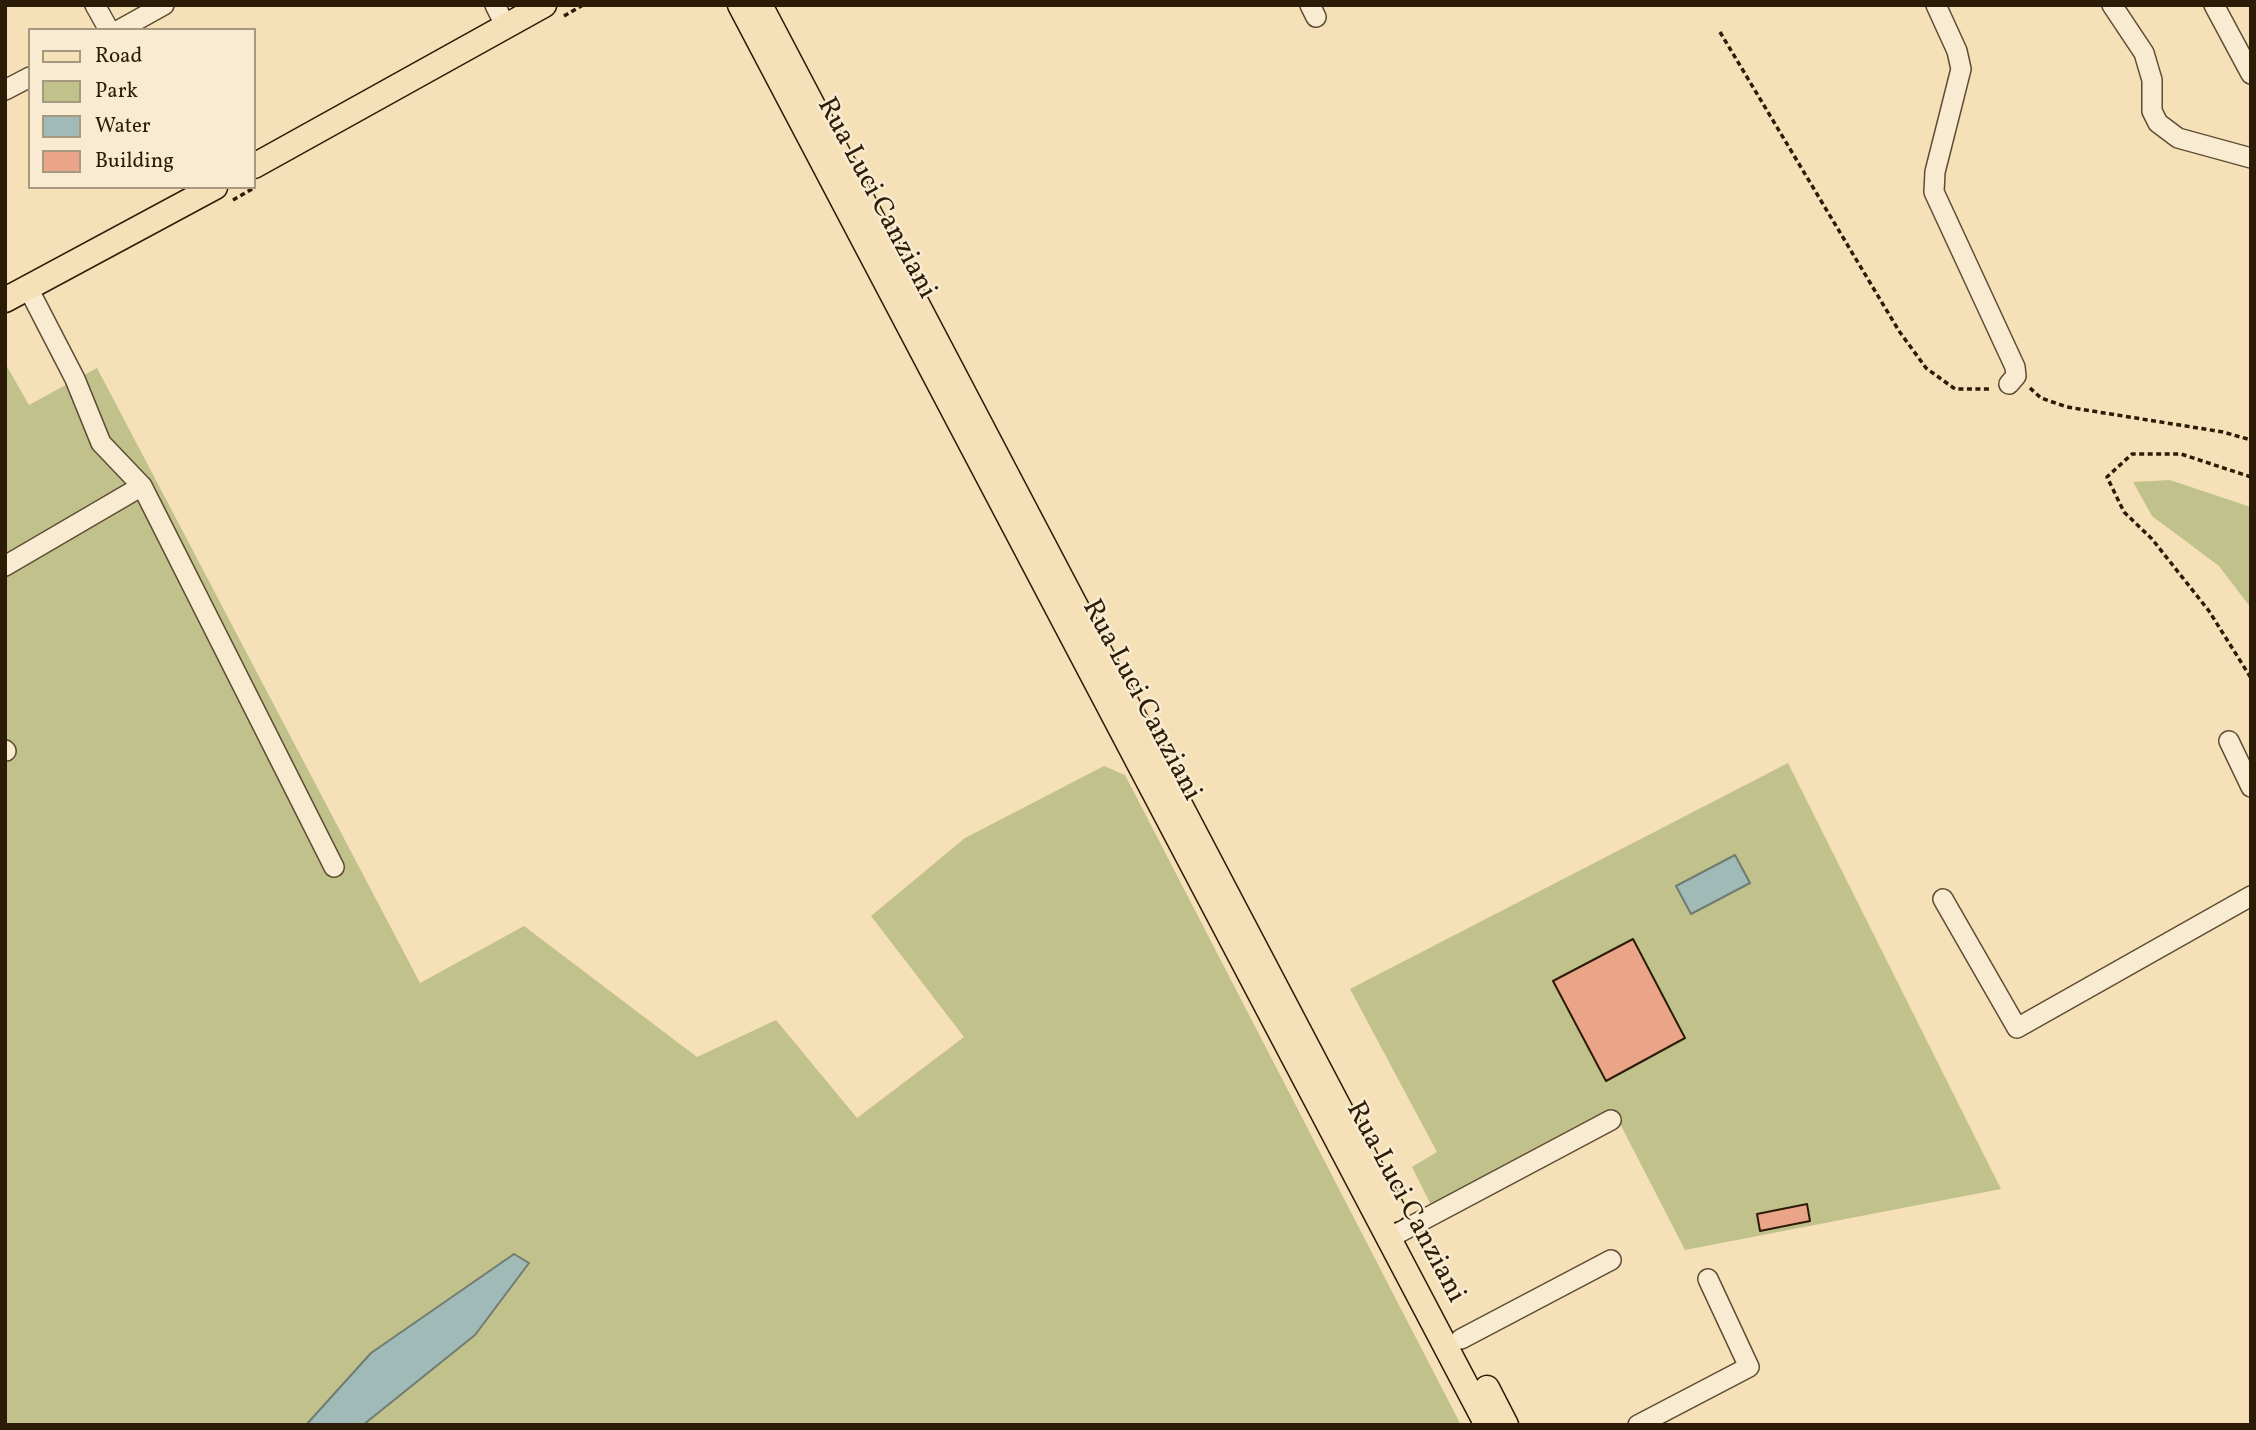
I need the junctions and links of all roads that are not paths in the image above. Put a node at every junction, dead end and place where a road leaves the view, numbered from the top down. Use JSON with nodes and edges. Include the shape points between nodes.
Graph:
{"nodes":[{"id":1,"x":95,"y":5,"type":"edge"},
{"id":2,"x":164,"y":5,"type":"edge"},
{"id":3,"x":544,"y":5,"type":"edge"},
{"id":4,"x":740,"y":5,"type":"edge"},
{"id":5,"x":760,"y":5,"type":"edge"},
{"id":6,"x":1936,"y":5,"type":"edge"},
{"id":7,"x":2112,"y":5,"type":"edge"},
{"id":8,"x":2214,"y":5,"type":"edge"},
{"id":9,"x":500,"y":16,"type":"edge"},
{"id":10,"x":108,"y":28,"type":"edge"},
{"id":11,"x":123,"y":28,"type":"edge"},
{"id":12,"x":2251,"y":74,"type":"edge"},
{"id":13,"x":28,"y":78,"type":"edge"},
{"id":14,"x":5,"y":90,"type":"edge"},
{"id":15,"x":2251,"y":158,"type":"edge"},
{"id":16,"x":256,"y":165,"type":"edge"},
{"id":17,"x":205,"y":190,"type":"edge"},
{"id":18,"x":28,"y":288,"type":"junction"},
{"id":19,"x":5,"y":300,"type":"edge"},
{"id":20,"x":2012,"y":380,"type":"road end"},
{"id":21,"x":142,"y":486,"type":"junction"},
{"id":22,"x":5,"y":566,"type":"edge"},
{"id":23,"x":2229,"y":741,"type":"dead end"},
{"id":24,"x":2251,"y":787,"type":"edge"},
{"id":25,"x":334,"y":867,"type":"dead end"},
{"id":26,"x":2251,"y":896,"type":"edge"},
{"id":27,"x":1943,"y":899,"type":"dead end"},
{"id":28,"x":1611,"y":1120,"type":"dead end"},
{"id":29,"x":1396,"y":1234,"type":"junction"},
{"id":30,"x":1611,"y":1260,"type":"dead end"},
{"id":31,"x":1708,"y":1279,"type":"dead end"},
{"id":32,"x":1461,"y":1339,"type":"junction"},
{"id":33,"x":1487,"y":1425,"type":"edge"},
{"id":34,"x":1506,"y":1425,"type":"edge"},
{"id":35,"x":1638,"y":1425,"type":"edge"}],
"edges":[{"from":1,"to":10,"type":"street"},
{"from":2,"to":11,"type":"street"},
{"from":3,"to":9,"type":"main road"},
{"from":4,"to":29,"type":"main road","name":"Rua Luci Canziani"},
{"from":5,"to":29,"type":"main road","name":"Rua Luci Canziani"},
{"from":6,"to":20,"type":"street","via":[[1961,69],[1934,192]]},
{"from":7,"to":15,"type":"street","via":[[2144,53],[2152,80],[2152,111],[2158,123],[2178,138]]},
{"from":8,"to":12,"type":"street"},
{"from":9,"to":16,"type":"main road"},
{"from":13,"to":14,"type":"street"},
{"from":17,"to":18,"type":"main road"},
{"from":18,"to":19,"type":"main road"},
{"from":18,"to":21,"type":"street","via":[[75,379],[101,443]]},
{"from":21,"to":22,"type":"street"},
{"from":21,"to":25,"type":"street"},
{"from":23,"to":24,"type":"street"},
{"from":26,"to":27,"type":"street","via":[[2017,1028]]},
{"from":28,"to":29,"type":"street"},
{"from":29,"to":32,"type":"main road","name":"Rua Luci Canziani"},
{"from":29,"to":33,"type":"main road","name":"Rua Luci Canziani"},
{"from":30,"to":32,"type":"street"},
{"from":31,"to":35,"type":"street","via":[[1749,1367]]},
{"from":32,"to":34,"type":"main road","name":"Rua Luci Canziani"}]}
